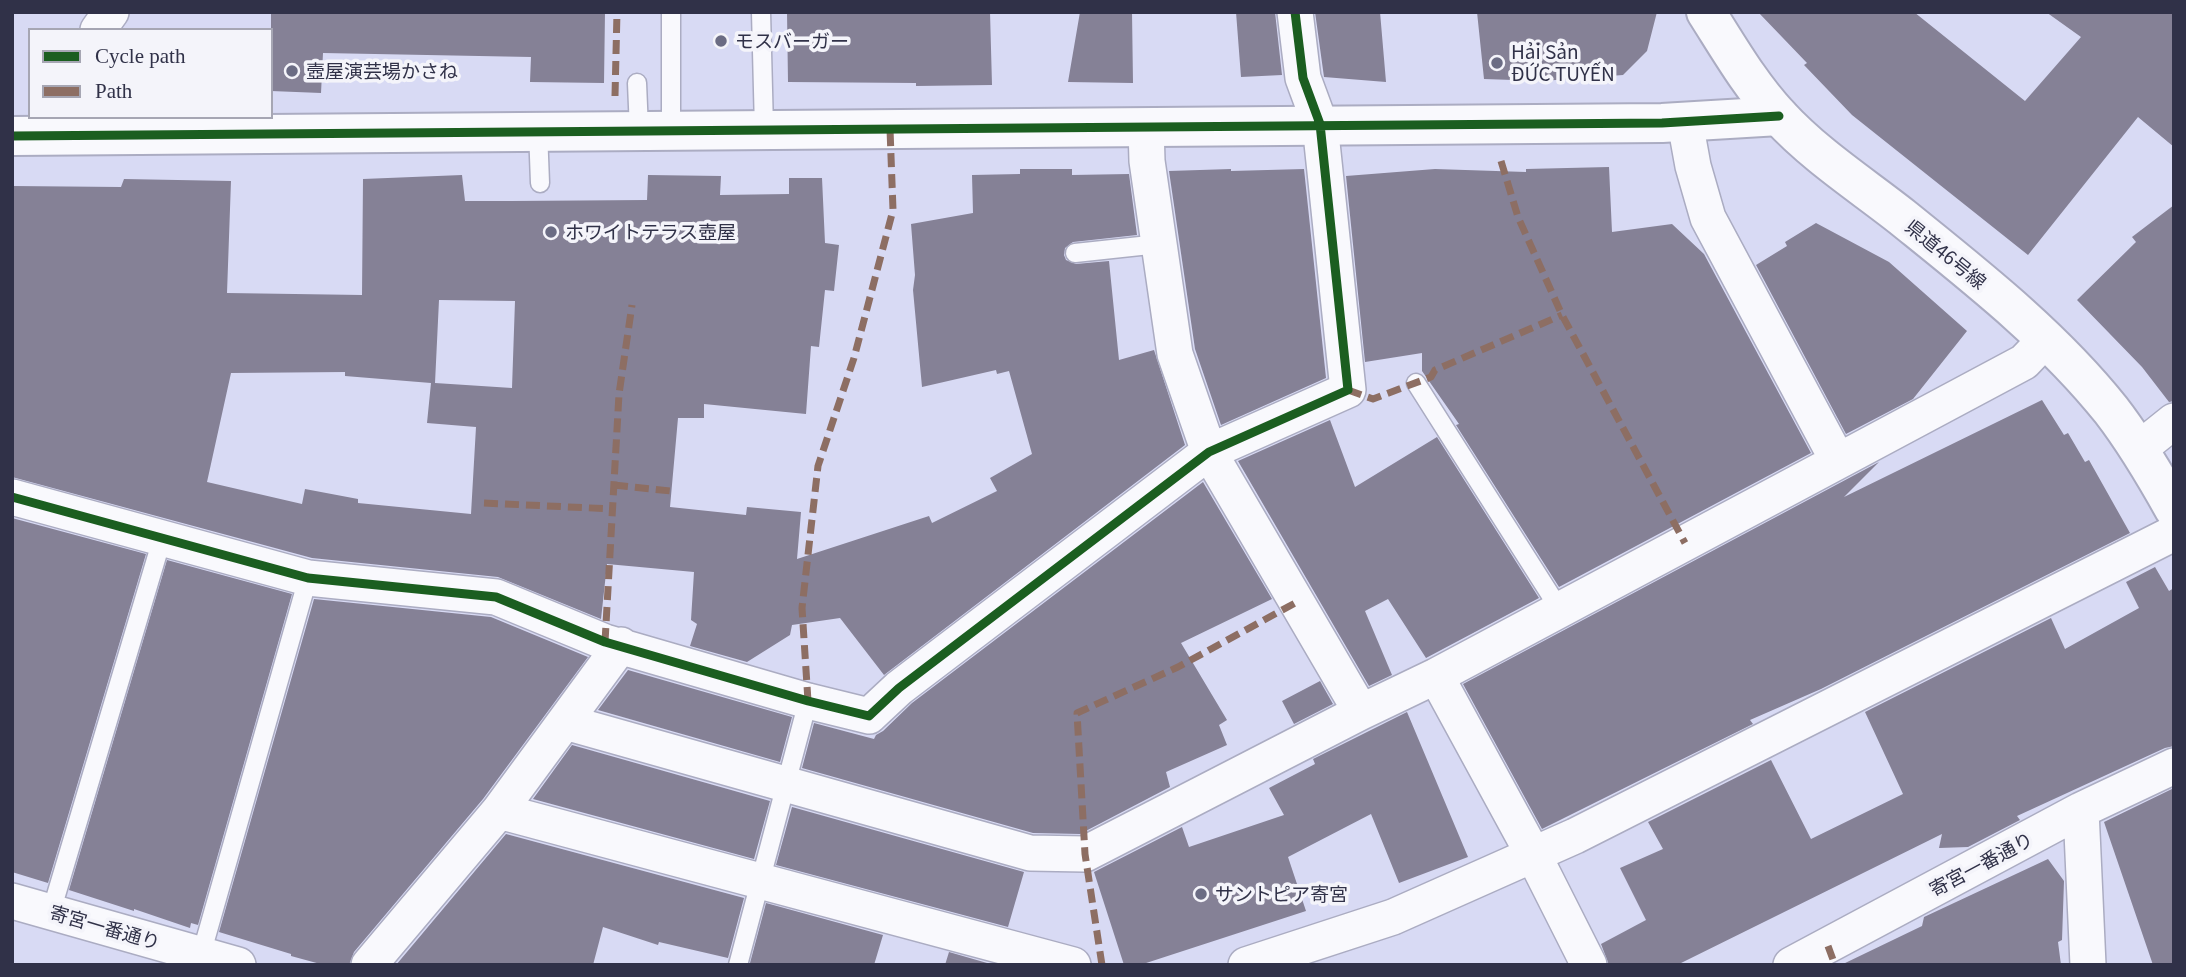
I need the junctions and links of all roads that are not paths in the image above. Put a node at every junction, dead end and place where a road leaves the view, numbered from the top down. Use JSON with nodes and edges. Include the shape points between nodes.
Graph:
{"nodes":[{"id":1,"x":111,"y":12,"type":"edge"},
{"id":2,"x":671,"y":12,"type":"edge"},
{"id":3,"x":761,"y":12,"type":"edge"},
{"id":4,"x":1295,"y":12,"type":"edge"},
{"id":5,"x":1706,"y":12,"type":"edge"},
{"id":6,"x":99,"y":28,"type":"edge"},
{"id":7,"x":637,"y":83,"type":"dead end"},
{"id":8,"x":1779,"y":116,"type":"junction"},
{"id":9,"x":1685,"y":122,"type":"junction"},
{"id":10,"x":1320,"y":124,"type":"junction"},
{"id":11,"x":1146,"y":127,"type":"junction"},
{"id":12,"x":764,"y":129,"type":"junction"},
{"id":13,"x":538,"y":130,"type":"junction"},
{"id":14,"x":655,"y":130,"type":"junction"},
{"id":15,"x":18,"y":133,"type":"edge"},
{"id":16,"x":540,"y":183,"type":"dead end"},
{"id":17,"x":1159,"y":244,"type":"junction"},
{"id":18,"x":1075,"y":253,"type":"dead end"},
{"id":19,"x":2046,"y":339,"type":"junction"},
{"id":20,"x":1416,"y":383,"type":"dead end"},
{"id":21,"x":2174,"y":421,"type":"edge"},
{"id":22,"x":2138,"y":449,"type":"junction"},
{"id":23,"x":1209,"y":452,"type":"junction"},
{"id":24,"x":1838,"y":461,"type":"junction"},
{"id":25,"x":12,"y":497,"type":"edge"},
{"id":26,"x":2174,"y":509,"type":"edge"},
{"id":27,"x":2174,"y":533,"type":"edge"},
{"id":28,"x":162,"y":539,"type":"junction"},
{"id":29,"x":308,"y":578,"type":"junction"},
{"id":30,"x":1560,"y":610,"type":"junction"},
{"id":31,"x":621,"y":645,"type":"junction"},
{"id":32,"x":1436,"y":676,"type":"junction"},
{"id":33,"x":808,"y":701,"type":"junction"},
{"id":34,"x":1361,"y":712,"type":"junction"},
{"id":35,"x":565,"y":722,"type":"junction"},
{"id":36,"x":2174,"y":766,"type":"edge"},
{"id":37,"x":786,"y":784,"type":"junction"},
{"id":38,"x":499,"y":810,"type":"junction"},
{"id":39,"x":2081,"y":810,"type":"junction"},
{"id":40,"x":1533,"y":854,"type":"junction"},
{"id":41,"x":761,"y":881,"type":"junction"},
{"id":42,"x":12,"y":901,"type":"edge"},
{"id":43,"x":51,"y":912,"type":"junction"},
{"id":44,"x":201,"y":955,"type":"junction"},
{"id":45,"x":238,"y":965,"type":"edge"},
{"id":46,"x":369,"y":965,"type":"edge"},
{"id":47,"x":738,"y":965,"type":"edge"},
{"id":48,"x":1073,"y":965,"type":"edge"},
{"id":49,"x":1246,"y":965,"type":"edge"},
{"id":50,"x":1588,"y":965,"type":"edge"},
{"id":51,"x":1791,"y":965,"type":"edge"},
{"id":52,"x":2088,"y":965,"type":"edge"}],
"edges":[{"from":1,"to":6,"type":"street"},
{"from":2,"to":14,"type":"lane"},
{"from":3,"to":12,"type":"lane"},
{"from":4,"to":10,"type":"street","via":[[1303,78]]},
{"from":5,"to":8,"type":"street","name":"県道46号線"},
{"from":7,"to":14,"type":"lane"},
{"from":8,"to":9,"type":"street"},
{"from":8,"to":19,"type":"street","name":"県道46号線","via":[[1819,154]]},
{"from":9,"to":10,"type":"street"},
{"from":9,"to":24,"type":"street","via":[[1708,218]]},
{"from":10,"to":11,"type":"street"},
{"from":10,"to":23,"type":"street","via":[[1348,390]]},
{"from":11,"to":12,"type":"street"},
{"from":11,"to":17,"type":"street"},
{"from":12,"to":14,"type":"street"},
{"from":13,"to":14,"type":"street"},
{"from":13,"to":15,"type":"street"},
{"from":13,"to":16,"type":"lane"},
{"from":17,"to":18,"type":"lane"},
{"from":17,"to":23,"type":"street","via":[[1175,354]]},
{"from":19,"to":22,"type":"street","name":"県道46号線","via":[[2111,410]]},
{"from":19,"to":24,"type":"street","via":[[2024,362]]},
{"from":20,"to":30,"type":"lane"},
{"from":21,"to":22,"type":"street"},
{"from":22,"to":26,"type":"street","name":"県道46号線"},
{"from":23,"to":33,"type":"street","via":[[869,716]]},
{"from":23,"to":34,"type":"street"},
{"from":24,"to":30,"type":"street"},
{"from":25,"to":28,"type":"street"},
{"from":27,"to":40,"type":"street"},
{"from":28,"to":29,"type":"street"},
{"from":28,"to":43,"type":"lane"},
{"from":29,"to":31,"type":"street","via":[[496,597]]},
{"from":29,"to":44,"type":"lane"},
{"from":30,"to":32,"type":"street"},
{"from":31,"to":33,"type":"street"},
{"from":31,"to":35,"type":"street"},
{"from":32,"to":34,"type":"street"},
{"from":32,"to":40,"type":"street"},
{"from":33,"to":37,"type":"lane"},
{"from":34,"to":37,"type":"street","via":[[1085,854],[1030,853]]},
{"from":35,"to":37,"type":"street"},
{"from":35,"to":38,"type":"street"},
{"from":36,"to":39,"type":"street","name":"寄宮一番通り"},
{"from":37,"to":41,"type":"lane"},
{"from":38,"to":41,"type":"street"},
{"from":38,"to":46,"type":"street"},
{"from":39,"to":51,"type":"street","name":"寄宮一番通り"},
{"from":39,"to":52,"type":"street"},
{"from":40,"to":49,"type":"street","via":[[1393,917]]},
{"from":40,"to":50,"type":"street"},
{"from":41,"to":47,"type":"lane"},
{"from":41,"to":48,"type":"street"},
{"from":42,"to":43,"type":"street","name":"寄宮一番通り"},
{"from":43,"to":44,"type":"street","name":"寄宮一番通り"},
{"from":44,"to":45,"type":"street","name":"寄宮一番通り"}]}
